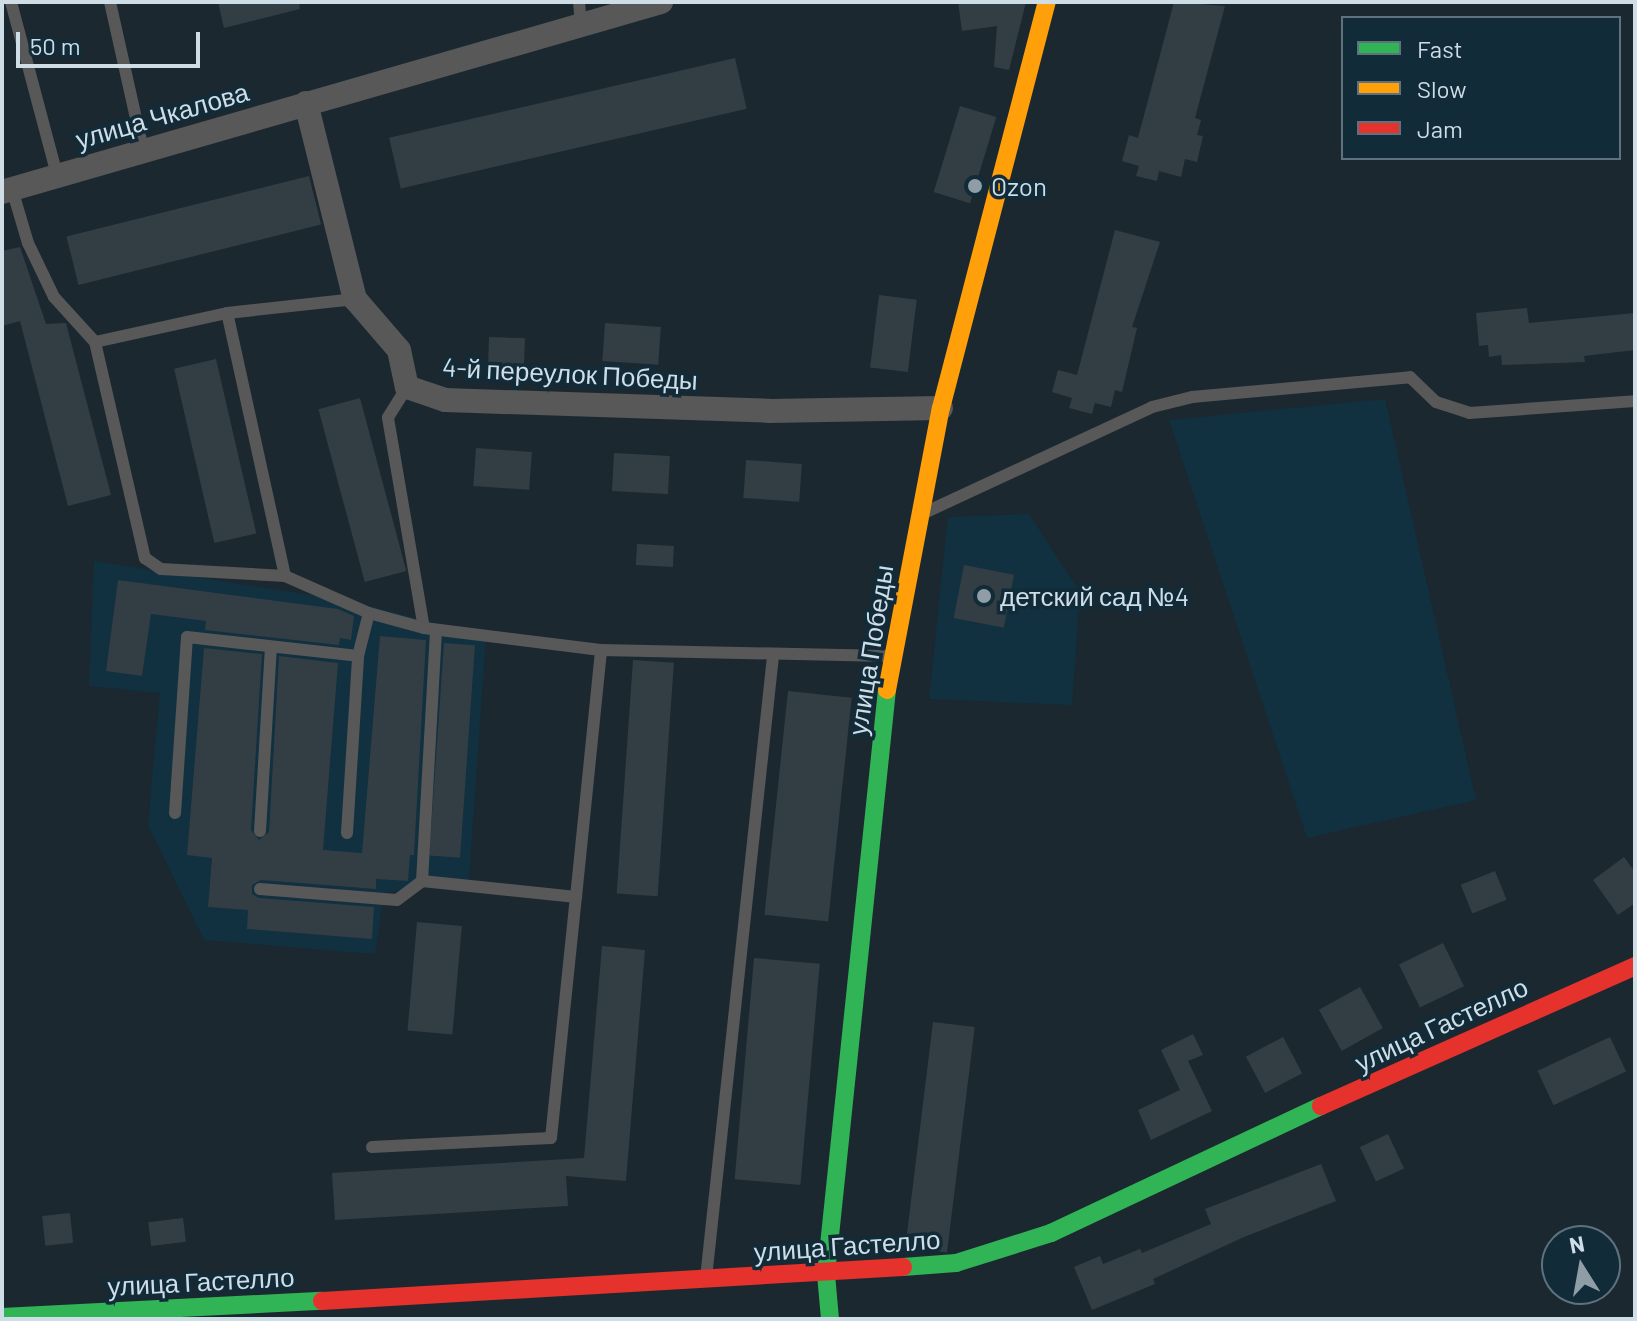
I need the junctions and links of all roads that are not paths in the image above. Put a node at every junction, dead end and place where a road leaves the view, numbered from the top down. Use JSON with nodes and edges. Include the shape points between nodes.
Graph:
{"nodes":[{"id":1,"x":11,"y":2,"type":"edge"},
{"id":2,"x":110,"y":2,"type":"edge"},
{"id":3,"x":661,"y":2,"type":"edge"},
{"id":4,"x":1047,"y":2,"type":"edge"},
{"id":5,"x":580,"y":13,"type":"edge"},
{"id":6,"x":306,"y":103,"type":"junction"},
{"id":7,"x":143,"y":150,"type":"junction"},
{"id":8,"x":57,"y":175,"type":"junction"},
{"id":9,"x":7,"y":190,"type":"edge"},
{"id":10,"x":355,"y":299,"type":"junction"},
{"id":11,"x":227,"y":313,"type":"junction"},
{"id":12,"x":95,"y":342,"type":"junction"},
{"id":13,"x":407,"y":387,"type":"junction"},
{"id":14,"x":1635,"y":401,"type":"edge"},
{"id":15,"x":941,"y":408,"type":"junction"},
{"id":16,"x":921,"y":515,"type":"junction"},
{"id":17,"x":285,"y":576,"type":"junction"},
{"id":18,"x":369,"y":613,"type":"junction"},
{"id":19,"x":430,"y":630,"type":"junction"},
{"id":20,"x":271,"y":647,"type":"junction"},
{"id":21,"x":601,"y":650,"type":"junction"},
{"id":22,"x":358,"y":656,"type":"junction"},
{"id":23,"x":773,"y":656,"type":"junction"},
{"id":24,"x":890,"y":656,"type":"junction"},
{"id":25,"x":175,"y":813,"type":"dead end"},
{"id":26,"x":260,"y":831,"type":"dead end"},
{"id":27,"x":347,"y":833,"type":"dead end"},
{"id":28,"x":422,"y":881,"type":"junction"},
{"id":29,"x":260,"y":889,"type":"dead end"},
{"id":30,"x":576,"y":897,"type":"junction"},
{"id":31,"x":1635,"y":966,"type":"edge"},
{"id":32,"x":372,"y":1147,"type":"dead end"},
{"id":33,"x":826,"y":1274,"type":"junction"},
{"id":34,"x":706,"y":1281,"type":"junction"},
{"id":35,"x":2,"y":1317,"type":"edge"},
{"id":36,"x":830,"y":1319,"type":"edge"}],
"edges":[{"from":1,"to":8,"type":"lane"},
{"from":2,"to":7,"type":"lane"},
{"from":3,"to":5,"type":"street","name":"улица Чкалова"},
{"from":4,"to":15,"type":"street","name":"улица Победы"},
{"from":5,"to":6,"type":"street","name":"улица Чкалова"},
{"from":6,"to":7,"type":"street","name":"улица Чкалова"},
{"from":6,"to":10,"type":"street","name":"4-й переулок Победы"},
{"from":7,"to":8,"type":"street","name":"улица Чкалова"},
{"from":8,"to":9,"type":"street","name":"улица Чкалова"},
{"from":9,"to":12,"type":"lane","via":[[54,297]]},
{"from":10,"to":11,"type":"lane"},
{"from":10,"to":13,"type":"street","name":"4-й переулок Победы","via":[[399,350]]},
{"from":11,"to":12,"type":"lane"},
{"from":11,"to":17,"type":"lane"},
{"from":12,"to":17,"type":"lane","via":[[145,558],[161,569]]},
{"from":13,"to":15,"type":"street","name":"4-й переулок Победы","via":[[445,400],[769,411]]},
{"from":13,"to":19,"type":"lane","via":[[388,418]]},
{"from":14,"to":16,"type":"lane","via":[[1469,413],[1436,402],[1410,377],[1192,397],[1152,407]]},
{"from":15,"to":16,"type":"street","name":"улица Победы"},
{"from":16,"to":24,"type":"street","name":"улица Победы"},
{"from":17,"to":18,"type":"lane"},
{"from":18,"to":19,"type":"lane"},
{"from":18,"to":22,"type":"lane"},
{"from":19,"to":21,"type":"lane"},
{"from":19,"to":28,"type":"lane"},
{"from":20,"to":22,"type":"lane"},
{"from":20,"to":25,"type":"lane","via":[[187,637]]},
{"from":20,"to":26,"type":"lane"},
{"from":21,"to":23,"type":"lane"},
{"from":21,"to":30,"type":"lane"},
{"from":22,"to":27,"type":"lane"},
{"from":23,"to":24,"type":"lane"},
{"from":23,"to":34,"type":"lane"},
{"from":24,"to":33,"type":"street","name":"улица Победы"},
{"from":28,"to":29,"type":"lane","via":[[397,900]]},
{"from":28,"to":30,"type":"lane"},
{"from":30,"to":32,"type":"lane","via":[[551,1138]]},
{"from":31,"to":33,"type":"street","name":"улица Гастелло","via":[[1516,1015],[1051,1233],[956,1263]]},
{"from":33,"to":34,"type":"street","name":"улица Гастелло"},
{"from":33,"to":36,"type":"street","name":"улица Победы"},
{"from":34,"to":35,"type":"street","name":"улица Гастелло"}]}
